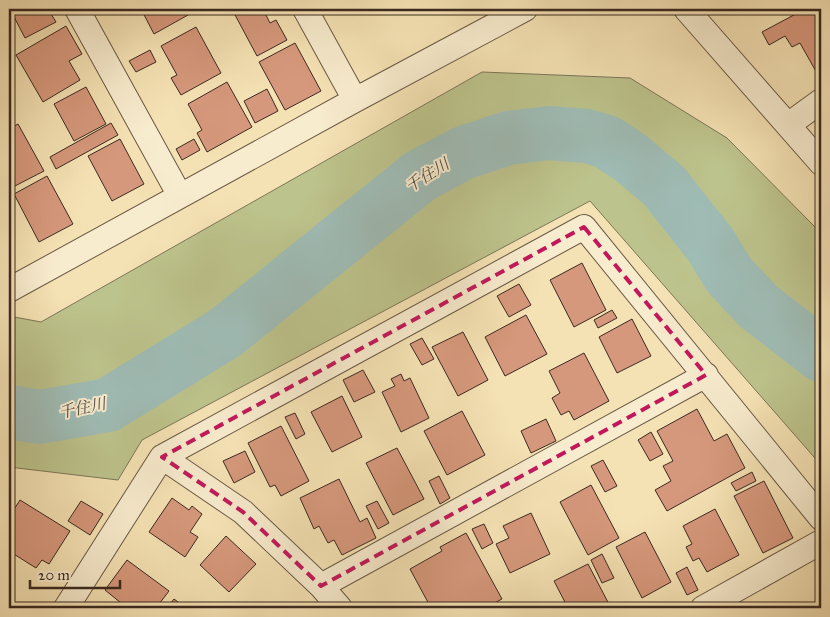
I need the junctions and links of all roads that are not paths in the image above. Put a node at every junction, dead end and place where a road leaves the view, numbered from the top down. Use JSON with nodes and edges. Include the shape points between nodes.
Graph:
{"nodes":[{"id":1,"x":77,"y":9,"type":"edge"},
{"id":2,"x":305,"y":9,"type":"edge"},
{"id":3,"x":525,"y":9,"type":"edge"},
{"id":4,"x":686,"y":9,"type":"edge"},
{"id":5,"x":355,"y":100,"type":"junction"},
{"id":6,"x":821,"y":101,"type":"edge"},
{"id":7,"x":788,"y":125,"type":"junction"},
{"id":8,"x":821,"y":163,"type":"edge"},
{"id":9,"x":180,"y":196,"type":"junction"},
{"id":10,"x":9,"y":290,"type":"edge"},
{"id":11,"x":706,"y":375,"type":"junction"},
{"id":12,"x":162,"y":457,"type":"junction"},
{"id":13,"x":821,"y":518,"type":"edge"},
{"id":14,"x":821,"y":542,"type":"edge"},
{"id":15,"x":321,"y":586,"type":"junction"},
{"id":16,"x":66,"y":608,"type":"edge"},
{"id":17,"x":340,"y":608,"type":"edge"},
{"id":18,"x":703,"y":608,"type":"edge"}],
"edges":[{"from":1,"to":9,"type":"street"},
{"from":2,"to":5,"type":"street"},
{"from":3,"to":5,"type":"street"},
{"from":4,"to":7,"type":"street"},
{"from":5,"to":9,"type":"street"},
{"from":6,"to":7,"type":"street"},
{"from":7,"to":8,"type":"street"},
{"from":9,"to":10,"type":"street"},
{"from":11,"to":12,"type":"street","via":[[584,227]]},
{"from":11,"to":13,"type":"street"},
{"from":11,"to":15,"type":"street"},
{"from":12,"to":15,"type":"street","via":[[243,512]]},
{"from":12,"to":16,"type":"street"},
{"from":14,"to":18,"type":"street"},
{"from":15,"to":17,"type":"street"}]}
